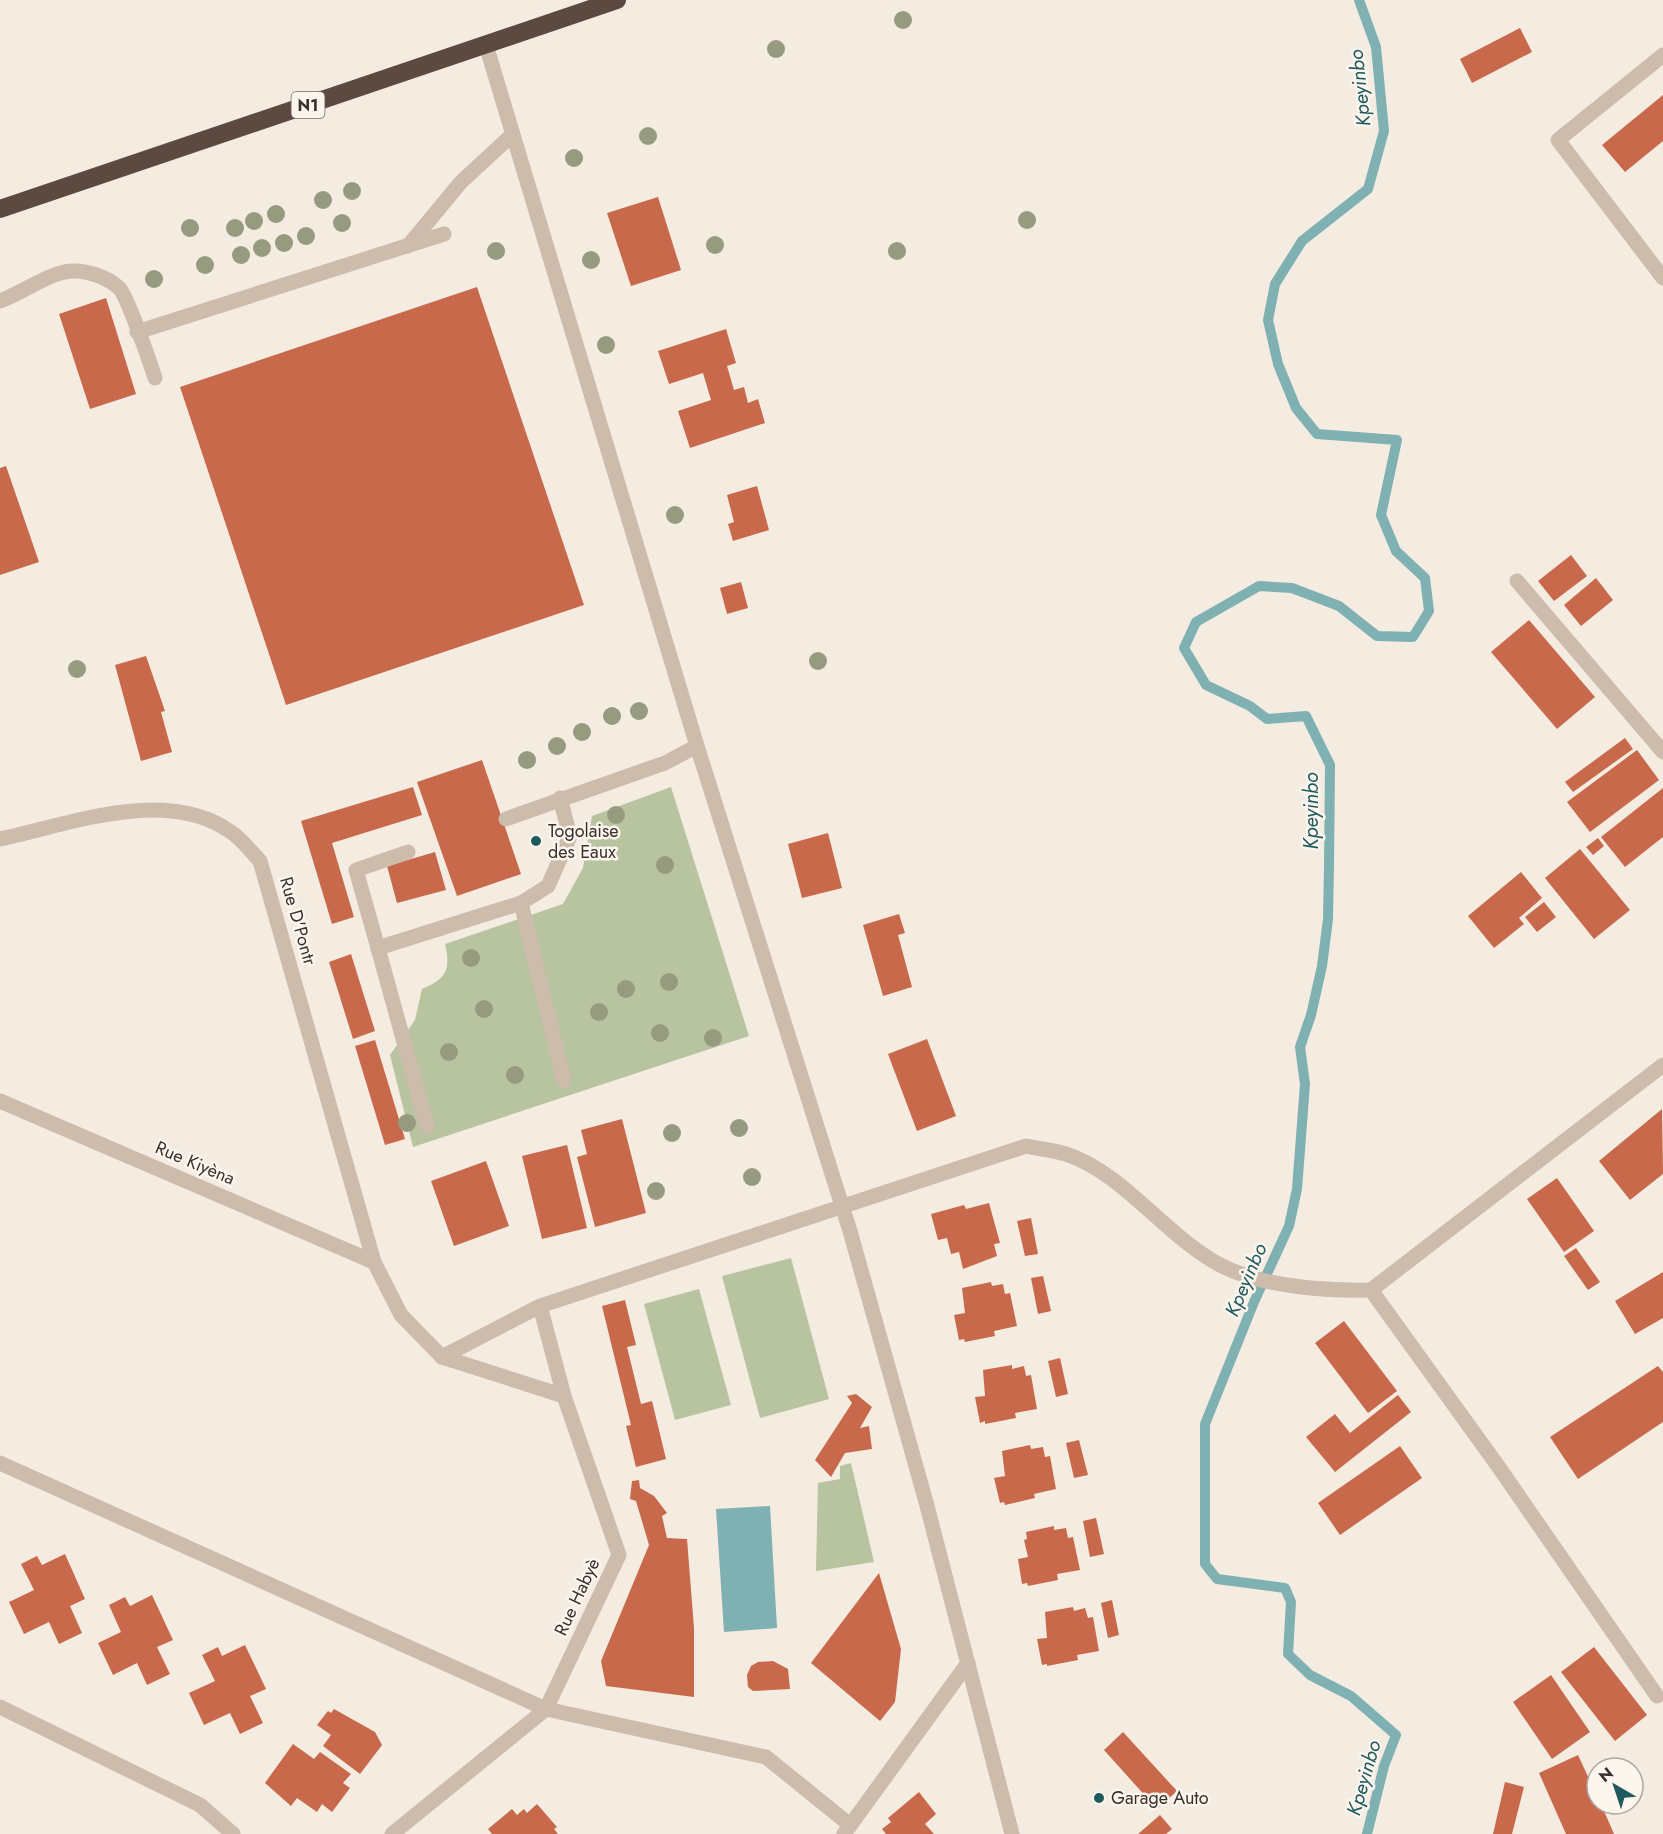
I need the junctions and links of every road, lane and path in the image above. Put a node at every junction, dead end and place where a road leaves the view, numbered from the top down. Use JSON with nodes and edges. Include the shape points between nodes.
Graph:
{"nodes":[{"id":1,"x":616,"y":0,"type":"edge"},
{"id":2,"x":486,"y":45,"type":"junction"},
{"id":3,"x":1663,"y":55,"type":"edge"},
{"id":4,"x":513,"y":135,"type":"junction"},
{"id":5,"x":0,"y":209,"type":"edge"},
{"id":6,"x":444,"y":234,"type":"dead end"},
{"id":7,"x":408,"y":246,"type":"junction"},
{"id":8,"x":1663,"y":278,"type":"edge"},
{"id":9,"x":0,"y":301,"type":"edge"},
{"id":10,"x":137,"y":332,"type":"junction"},
{"id":11,"x":155,"y":378,"type":"dead end"},
{"id":12,"x":1517,"y":581,"type":"dead end"},
{"id":13,"x":697,"y":746,"type":"junction"},
{"id":14,"x":1663,"y":752,"type":"edge"},
{"id":15,"x":560,"y":798,"type":"junction"},
{"id":16,"x":506,"y":819,"type":"dead end"},
{"id":17,"x":0,"y":839,"type":"edge"},
{"id":18,"x":408,"y":852,"type":"dead end"},
{"id":19,"x":521,"y":903,"type":"junction"},
{"id":20,"x":378,"y":948,"type":"junction"},
{"id":21,"x":1663,"y":1065,"type":"edge"},
{"id":22,"x":564,"y":1081,"type":"dead end"},
{"id":23,"x":0,"y":1101,"type":"edge"},
{"id":24,"x":427,"y":1126,"type":"dead end"},
{"id":25,"x":843,"y":1208,"type":"junction"},
{"id":26,"x":374,"y":1262,"type":"junction"},
{"id":27,"x":1371,"y":1290,"type":"junction"},
{"id":28,"x":540,"y":1306,"type":"junction"},
{"id":29,"x":442,"y":1358,"type":"junction"},
{"id":30,"x":564,"y":1396,"type":"junction"},
{"id":31,"x":0,"y":1463,"type":"edge"},
{"id":32,"x":968,"y":1663,"type":"junction"},
{"id":33,"x":1657,"y":1696,"type":"dead end"},
{"id":34,"x":0,"y":1707,"type":"edge"},
{"id":35,"x":546,"y":1709,"type":"junction"},
{"id":36,"x":847,"y":1830,"type":"edge"},
{"id":37,"x":233,"y":1834,"type":"edge"},
{"id":38,"x":393,"y":1834,"type":"edge"},
{"id":39,"x":1012,"y":1834,"type":"edge"}],
"edges":[{"from":1,"to":2,"type":"highway","number":"N1"},
{"from":2,"to":4,"type":"street"},
{"from":2,"to":5,"type":"highway","number":"N1"},
{"from":3,"to":8,"type":"street","via":[[1558,140]]},
{"from":4,"to":7,"type":"street","via":[[462,182]]},
{"from":4,"to":13,"type":"street"},
{"from":6,"to":7,"type":"street"},
{"from":7,"to":10,"type":"street"},
{"from":9,"to":10,"type":"street","via":[[47,278],[72,271],[95,274],[120,288]]},
{"from":10,"to":11,"type":"street"},
{"from":12,"to":14,"type":"street"},
{"from":13,"to":15,"type":"street","via":[[665,763]]},
{"from":13,"to":25,"type":"street"},
{"from":15,"to":16,"type":"street"},
{"from":15,"to":19,"type":"street","via":[[570,836],[548,886]]},
{"from":17,"to":26,"type":"street","name":"Rue D'Pontr","via":[[141,808],[186,811],[231,832],[260,861]]},
{"from":18,"to":20,"type":"street","via":[[356,870]]},
{"from":19,"to":20,"type":"street"},
{"from":19,"to":22,"type":"street"},
{"from":20,"to":24,"type":"street"},
{"from":21,"to":27,"type":"street"},
{"from":23,"to":26,"type":"street","name":"Rue Kiyèna"},
{"from":25,"to":27,"type":"street","via":[[1026,1146],[1066,1154],[1095,1168],[1179,1238],[1224,1267],[1252,1277],[1313,1288]]},
{"from":25,"to":28,"type":"street"},
{"from":25,"to":32,"type":"street"},
{"from":26,"to":29,"type":"street","name":"Rue D'Pontr","via":[[401,1315]]},
{"from":27,"to":33,"type":"street"},
{"from":28,"to":29,"type":"street"},
{"from":28,"to":30,"type":"street","name":"Rue Habyè"},
{"from":29,"to":30,"type":"street"},
{"from":30,"to":35,"type":"street","name":"Rue Habyè","via":[[619,1555]]},
{"from":31,"to":35,"type":"street"},
{"from":32,"to":36,"type":"street"},
{"from":32,"to":39,"type":"street"},
{"from":34,"to":37,"type":"street","via":[[200,1805]]},
{"from":35,"to":36,"type":"street","via":[[766,1757]]},
{"from":35,"to":38,"type":"street"}]}
